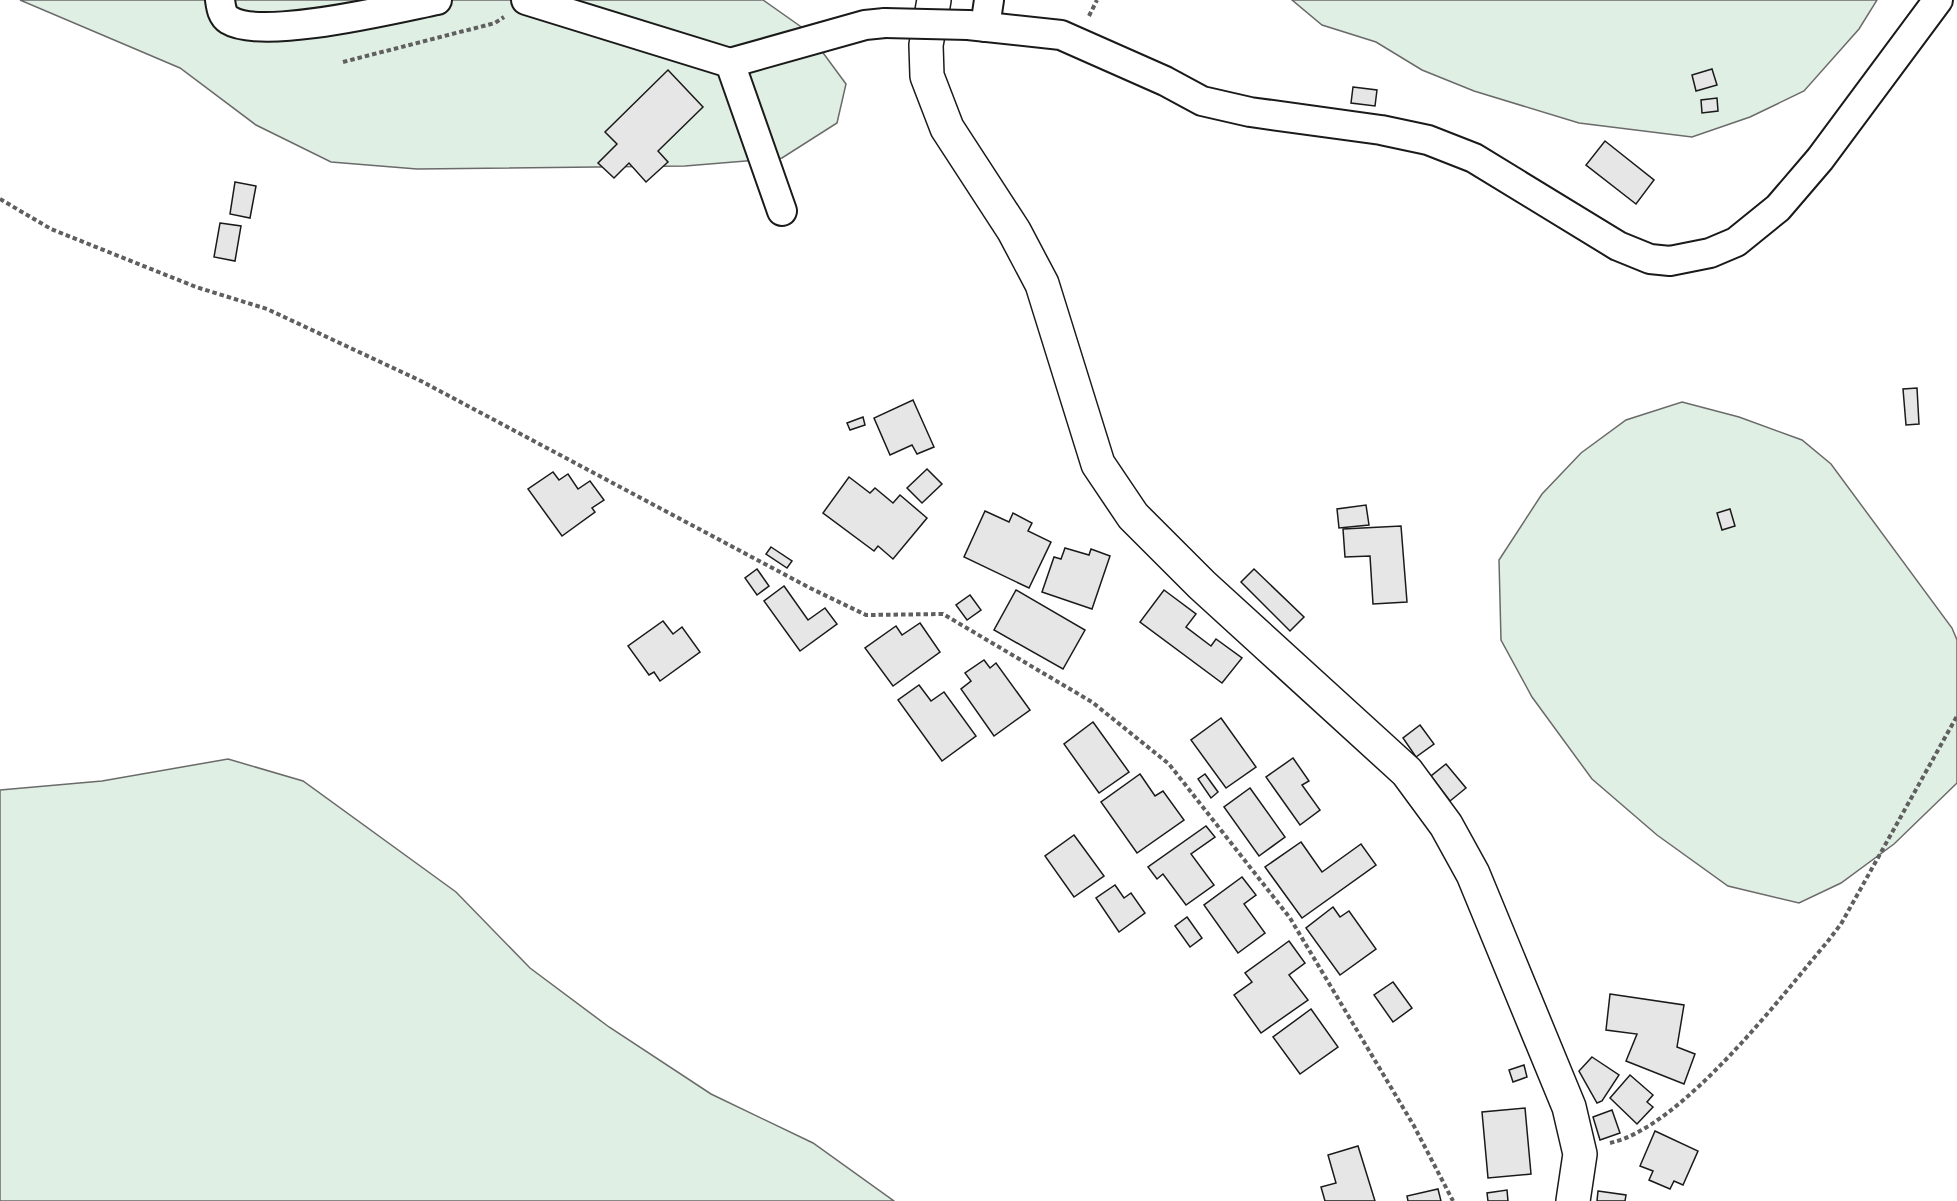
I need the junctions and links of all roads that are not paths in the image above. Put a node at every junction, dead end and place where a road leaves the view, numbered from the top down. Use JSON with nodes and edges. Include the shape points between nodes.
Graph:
{"nodes":[{"id":1,"x":219,"y":0,"type":"edge"},
{"id":2,"x":437,"y":0,"type":"edge"},
{"id":3,"x":934,"y":0,"type":"edge"},
{"id":4,"x":1938,"y":0,"type":"edge"},
{"id":5,"x":528,"y":1,"type":"edge"},
{"id":6,"x":981,"y":18,"type":"edge"},
{"id":7,"x":730,"y":63,"type":"junction"},
{"id":8,"x":782,"y":211,"type":"dead end"},
{"id":9,"x":1573,"y":1201,"type":"edge"}],
"edges":[{"from":1,"to":2,"type":"street","via":[[229,20],[246,25],[298,26]]},
{"from":3,"to":9,"type":"street","via":[[926,45],[927,76],[947,128],[1014,231],[1042,284],[1098,464],[1133,516],[1202,585],[1407,772],[1446,825],[1473,874],[1564,1096],[1580,1150]]},
{"from":4,"to":6,"type":"street","via":[[1820,159],[1778,208],[1736,242],[1685,260],[1670,261],[1650,259],[1618,246],[1474,158],[1428,140],[1202,101],[1061,35]]},
{"from":5,"to":7,"type":"street"},
{"from":6,"to":7,"type":"street","bridge":true,"via":[[865,25]]},
{"from":7,"to":8,"type":"street"}]}
